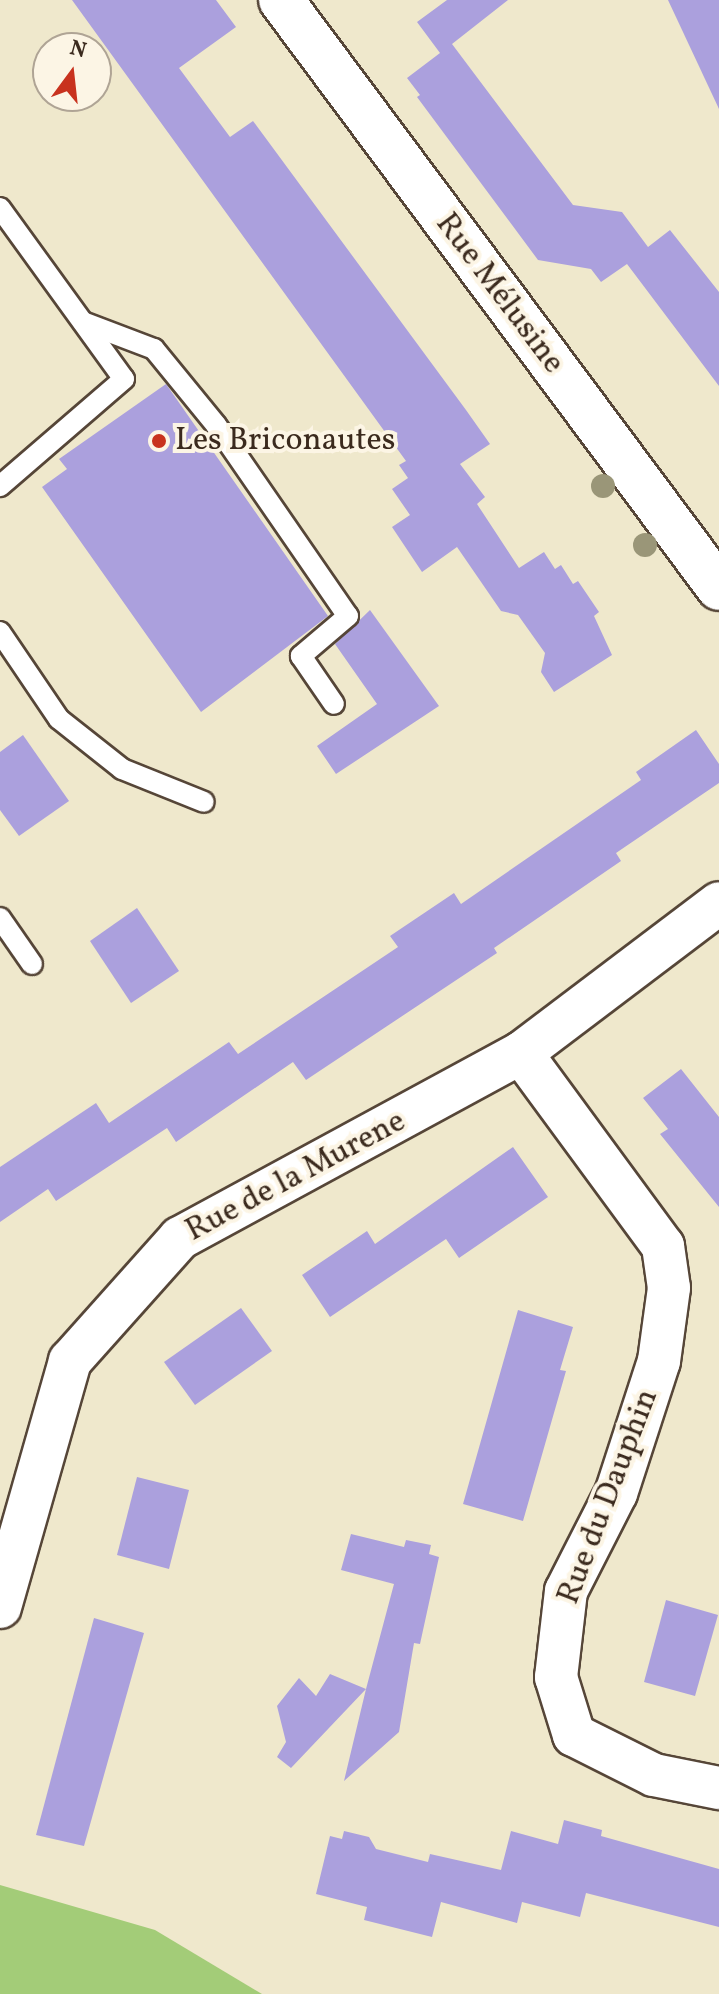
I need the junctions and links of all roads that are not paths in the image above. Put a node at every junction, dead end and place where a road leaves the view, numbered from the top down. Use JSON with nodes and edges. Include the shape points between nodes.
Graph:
{"nodes":[{"id":1,"x":281,"y":0,"type":"edge"},
{"id":2,"x":0,"y":208,"type":"edge"},
{"id":3,"x":83,"y":322,"type":"junction"},
{"id":4,"x":0,"y":486,"type":"edge"},
{"id":5,"x":719,"y":588,"type":"edge"},
{"id":6,"x":0,"y":632,"type":"edge"},
{"id":7,"x":334,"y":704,"type":"dead end"},
{"id":8,"x":204,"y":802,"type":"dead end"},
{"id":9,"x":719,"y":903,"type":"edge"},
{"id":10,"x":0,"y":918,"type":"edge"},
{"id":11,"x":32,"y":964,"type":"dead end"},
{"id":12,"x":521,"y":1053,"type":"junction"},
{"id":13,"x":0,"y":1607,"type":"edge"},
{"id":14,"x":719,"y":1788,"type":"edge"}],
"edges":[{"from":1,"to":5,"type":"street","name":"Rue Mélusine"},
{"from":2,"to":3,"type":"lane"},
{"from":3,"to":4,"type":"lane","via":[[124,379]]},
{"from":3,"to":7,"type":"lane","via":[[154,349],[216,425],[348,616],[301,656]]},
{"from":6,"to":8,"type":"lane","via":[[59,719],[122,769]]},
{"from":9,"to":12,"type":"street","name":"Rue de la Murene"},
{"from":10,"to":11,"type":"lane"},
{"from":12,"to":13,"type":"street","name":"Rue de la Murene","via":[[180,1238],[70,1361]]},
{"from":12,"to":14,"type":"street","name":"Rue du Dauphin","via":[[663,1246],[669,1288],[659,1361],[616,1493],[566,1591],[556,1677],[574,1735],[654,1775]]}]}
